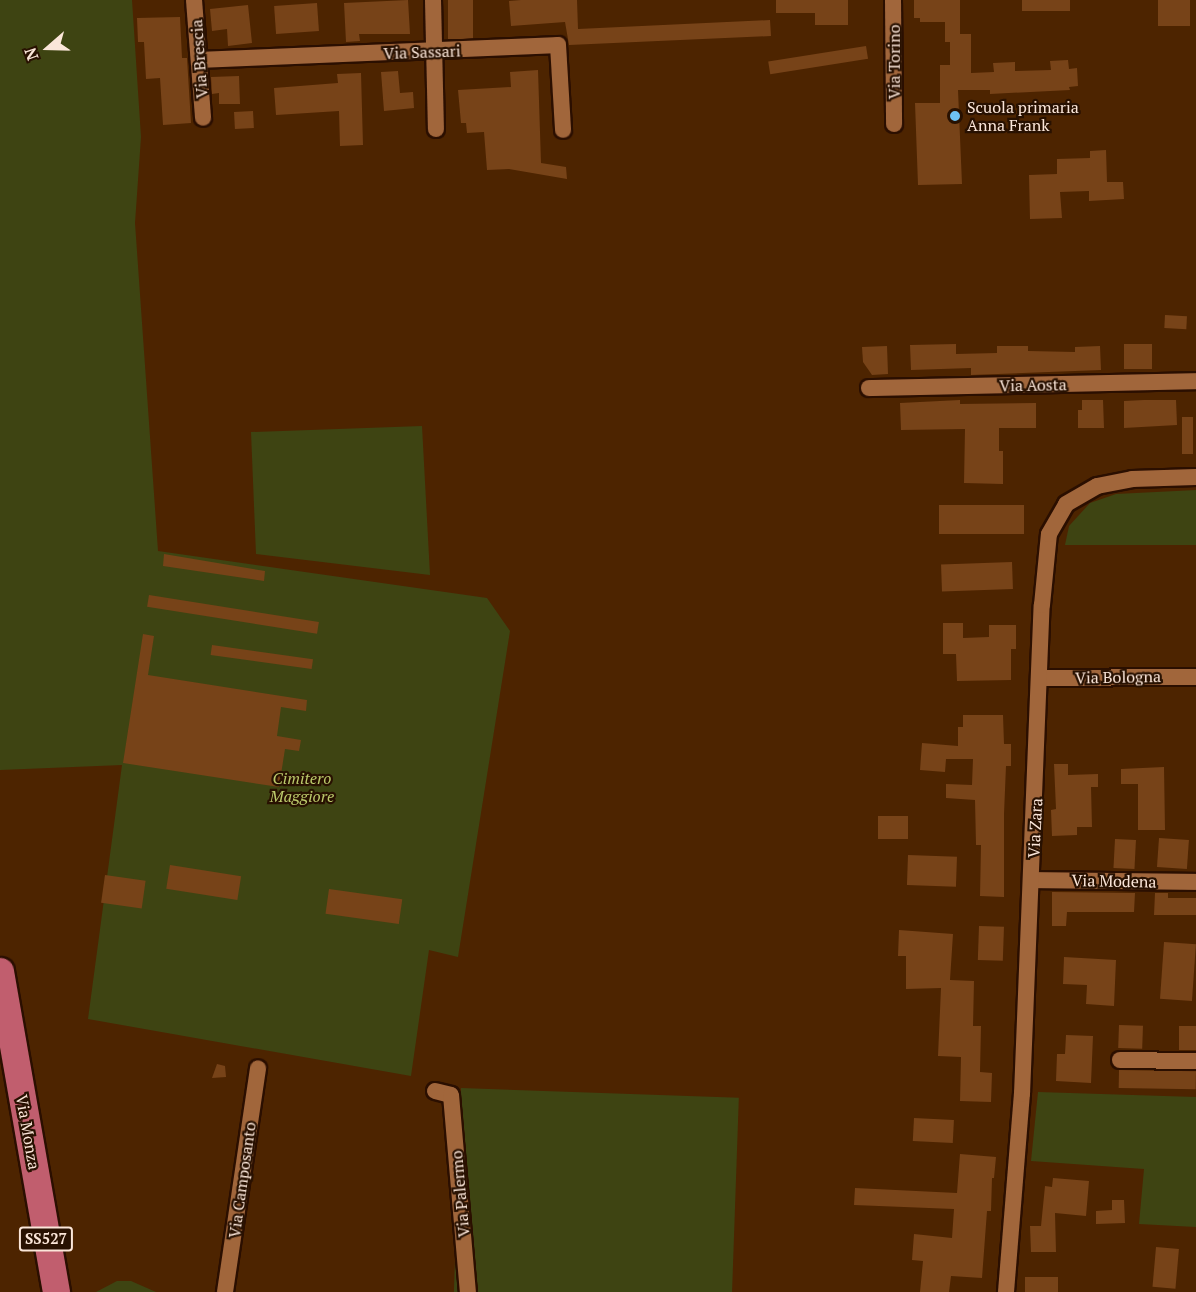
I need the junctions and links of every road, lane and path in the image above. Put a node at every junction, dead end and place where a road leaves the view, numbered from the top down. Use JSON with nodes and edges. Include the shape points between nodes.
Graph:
{"nodes":[{"id":1,"x":194,"y":0,"type":"edge"},
{"id":2,"x":433,"y":0,"type":"edge"},
{"id":3,"x":893,"y":0,"type":"edge"},
{"id":4,"x":436,"y":52,"type":"junction"},
{"id":5,"x":200,"y":60,"type":"junction"},
{"id":6,"x":203,"y":118,"type":"dead end"},
{"id":7,"x":894,"y":124,"type":"dead end"},
{"id":8,"x":436,"y":129,"type":"dead end"},
{"id":9,"x":563,"y":130,"type":"dead end"},
{"id":10,"x":1196,"y":381,"type":"edge"},
{"id":11,"x":869,"y":388,"type":"dead end"},
{"id":12,"x":1196,"y":477,"type":"edge"},
{"id":13,"x":1196,"y":677,"type":"edge"},
{"id":14,"x":1040,"y":678,"type":"junction"},
{"id":15,"x":1033,"y":880,"type":"junction"},
{"id":16,"x":1196,"y":882,"type":"edge"},
{"id":17,"x":0,"y":971,"type":"edge"},
{"id":18,"x":2,"y":996,"type":"edge"},
{"id":19,"x":1120,"y":1060,"type":"dead end"},
{"id":20,"x":1196,"y":1061,"type":"edge"},
{"id":21,"x":258,"y":1068,"type":"dead end"},
{"id":22,"x":443,"y":1093,"type":"dead end"},
{"id":23,"x":56,"y":1292,"type":"edge"},
{"id":24,"x":225,"y":1292,"type":"edge"},
{"id":25,"x":468,"y":1292,"type":"edge"},
{"id":26,"x":1006,"y":1292,"type":"edge"}],
"edges":[{"from":1,"to":5,"type":"street","name":"Via Brescia"},
{"from":2,"to":4,"type":"street"},
{"from":3,"to":7,"type":"street","name":"Via Torino"},
{"from":4,"to":5,"type":"street","name":"Via Sassari"},
{"from":4,"to":8,"type":"street"},
{"from":4,"to":9,"type":"street","name":"Via Sassari","via":[[558,45]]},
{"from":5,"to":6,"type":"street","name":"Via Brescia"},
{"from":10,"to":11,"type":"street","name":"Via Aosta"},
{"from":12,"to":14,"type":"street","name":"Via Zara","via":[[1108,483],[1066,504],[1049,534]]},
{"from":13,"to":14,"type":"street","name":"Via Bologna"},
{"from":14,"to":15,"type":"street","name":"Via Zara"},
{"from":15,"to":16,"type":"street","name":"Via Modena"},
{"from":15,"to":26,"type":"street","name":"Via Zara","via":[[1021,1117]]},
{"from":17,"to":18,"type":"main road","name":"Via Monza","number":"SS527"},
{"from":18,"to":23,"type":"main road","name":"Via Monza","number":"SS527"},
{"from":19,"to":20,"type":"street"},
{"from":21,"to":24,"type":"street","name":"Via Camposanto"},
{"from":22,"to":25,"type":"street","name":"Via Palermo"}]}
